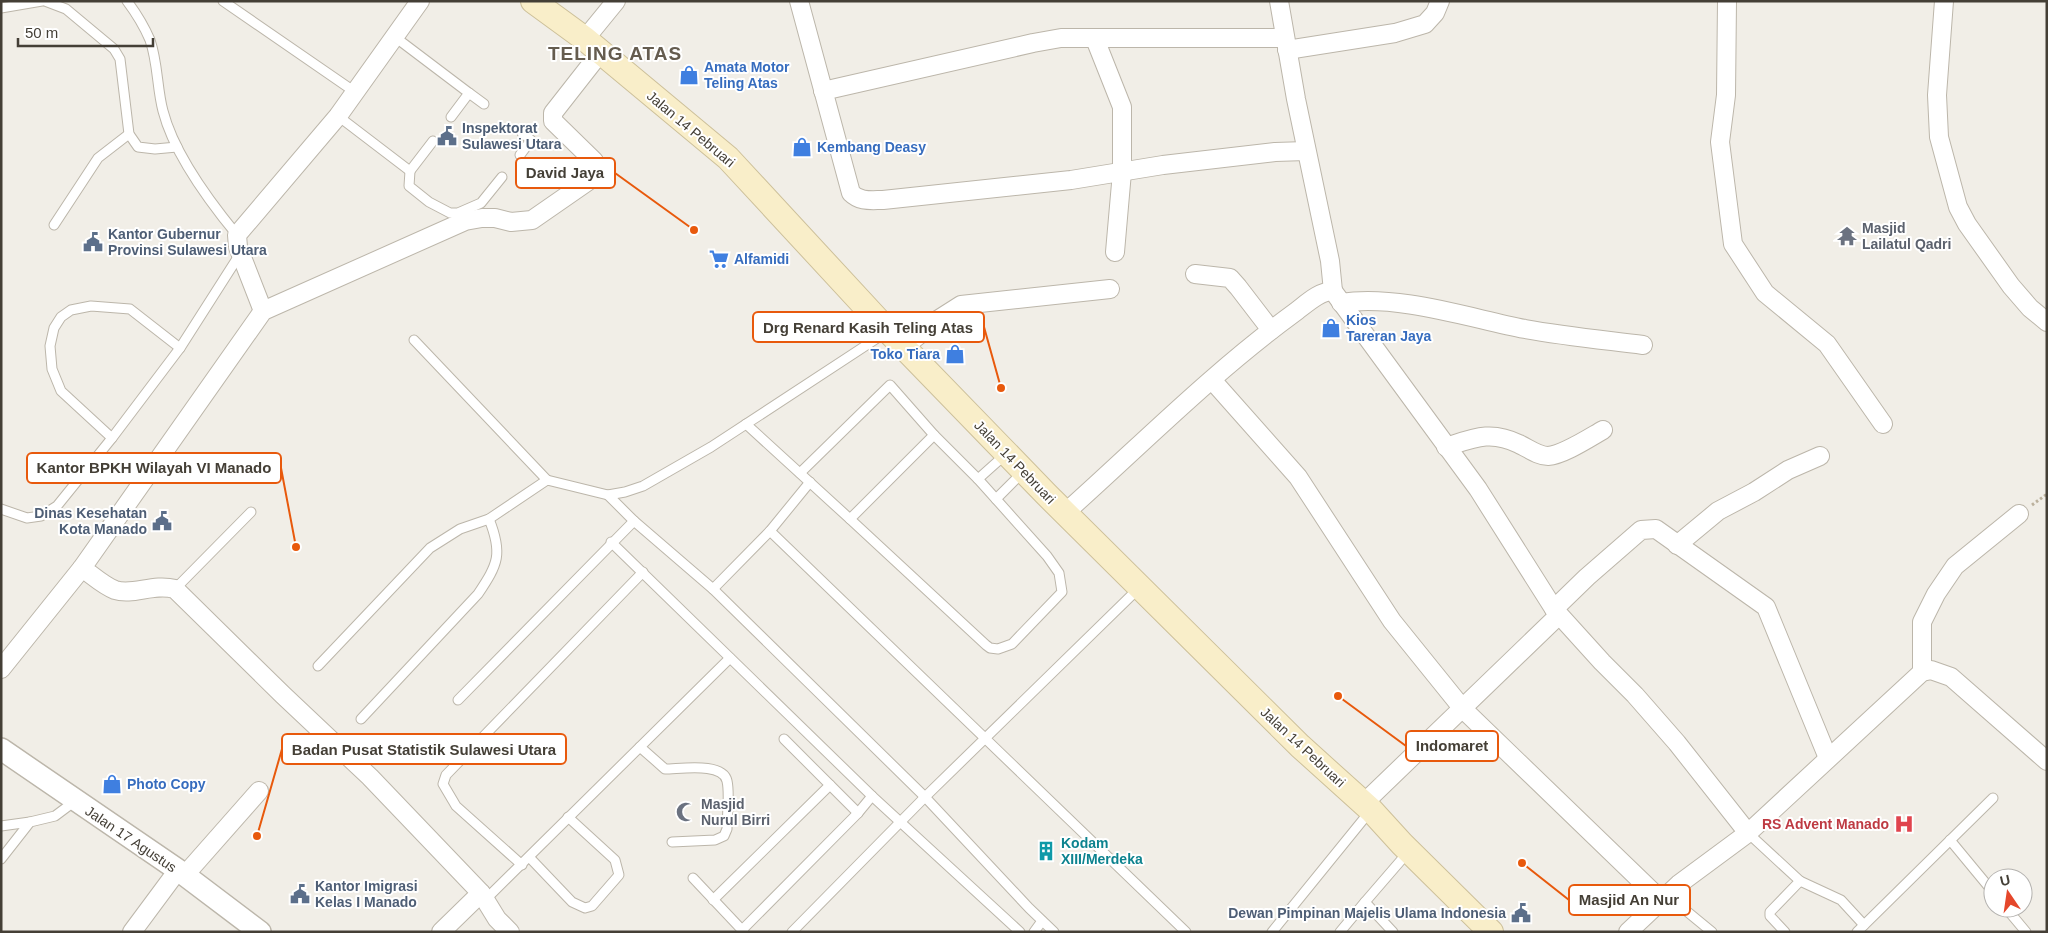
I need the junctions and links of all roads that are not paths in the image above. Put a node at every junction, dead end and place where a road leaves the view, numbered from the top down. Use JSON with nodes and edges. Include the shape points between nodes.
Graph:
{"nodes":[{"id":1,"x":44,"y":1,"type":"edge"},
{"id":2,"x":127,"y":1,"type":"edge"},
{"id":3,"x":223,"y":1,"type":"edge"},
{"id":4,"x":420,"y":1,"type":"edge"},
{"id":5,"x":533,"y":1,"type":"edge"},
{"id":6,"x":616,"y":1,"type":"edge"},
{"id":7,"x":799,"y":1,"type":"edge"},
{"id":8,"x":1279,"y":1,"type":"edge"},
{"id":9,"x":1440,"y":1,"type":"edge"},
{"id":10,"x":1727,"y":1,"type":"edge"},
{"id":11,"x":1944,"y":1,"type":"edge"},
{"id":12,"x":1,"y":8,"type":"edge"},
{"id":13,"x":395,"y":37,"type":"junction"},
{"id":14,"x":1095,"y":39,"type":"junction"},
{"id":15,"x":1285,"y":44,"type":"junction"},
{"id":16,"x":592,"y":46,"type":"junction"},
{"id":17,"x":822,"y":91,"type":"junction"},
{"id":18,"x":355,"y":92,"type":"junction"},
{"id":19,"x":469,"y":94,"type":"junction"},
{"id":20,"x":484,"y":104,"type":"dead end"},
{"id":21,"x":338,"y":116,"type":"junction"},
{"id":22,"x":451,"y":117,"type":"dead end"},
{"id":23,"x":522,"y":133,"type":"dead end"},
{"id":24,"x":129,"y":134,"type":"junction"},
{"id":25,"x":433,"y":141,"type":"dead end"},
{"id":26,"x":177,"y":146,"type":"junction"},
{"id":27,"x":1306,"y":151,"type":"junction"},
{"id":28,"x":520,"y":155,"type":"dead end"},
{"id":29,"x":410,"y":171,"type":"junction"},
{"id":30,"x":1122,"y":172,"type":"junction"},
{"id":31,"x":502,"y":177,"type":"dead end"},
{"id":32,"x":54,"y":225,"type":"dead end"},
{"id":33,"x":237,"y":235,"type":"junction"},
{"id":34,"x":1115,"y":252,"type":"dead end"},
{"id":35,"x":241,"y":253,"type":"junction"},
{"id":36,"x":1195,"y":274,"type":"dead end"},
{"id":37,"x":1110,"y":290,"type":"dead end"},
{"id":38,"x":1337,"y":297,"type":"junction"},
{"id":39,"x":263,"y":311,"type":"junction"},
{"id":40,"x":2047,"y":322,"type":"edge"},
{"id":41,"x":1271,"y":330,"type":"junction"},
{"id":42,"x":896,"y":339,"type":"junction"},
{"id":43,"x":414,"y":340,"type":"dead end"},
{"id":44,"x":1643,"y":345,"type":"dead end"},
{"id":45,"x":180,"y":348,"type":"junction"},
{"id":46,"x":1212,"y":380,"type":"junction"},
{"id":47,"x":746,"y":424,"type":"junction"},
{"id":48,"x":1883,"y":424,"type":"dead end"},
{"id":49,"x":1603,"y":430,"type":"dead end"},
{"id":50,"x":934,"y":435,"type":"junction"},
{"id":51,"x":112,"y":438,"type":"junction"},
{"id":52,"x":1446,"y":447,"type":"junction"},
{"id":53,"x":1007,"y":453,"type":"junction"},
{"id":54,"x":1820,"y":456,"type":"dead end"},
{"id":55,"x":1024,"y":471,"type":"junction"},
{"id":56,"x":800,"y":473,"type":"junction"},
{"id":57,"x":978,"y":479,"type":"junction"},
{"id":58,"x":547,"y":480,"type":"junction"},
{"id":59,"x":810,"y":482,"type":"junction"},
{"id":60,"x":608,"y":495,"type":"junction"},
{"id":61,"x":996,"y":499,"type":"junction"},
{"id":62,"x":1,"y":509,"type":"edge"},
{"id":63,"x":251,"y":512,"type":"dead end"},
{"id":64,"x":1065,"y":513,"type":"junction"},
{"id":65,"x":2019,"y":514,"type":"dead end"},
{"id":66,"x":489,"y":519,"type":"junction"},
{"id":67,"x":850,"y":519,"type":"junction"},
{"id":68,"x":634,"y":521,"type":"junction"},
{"id":69,"x":770,"y":531,"type":"junction"},
{"id":70,"x":612,"y":542,"type":"junction"},
{"id":71,"x":1677,"y":545,"type":"junction"},
{"id":72,"x":82,"y":568,"type":"junction"},
{"id":73,"x":642,"y":572,"type":"junction"},
{"id":74,"x":175,"y":588,"type":"junction"},
{"id":75,"x":1139,"y":588,"type":"junction"},
{"id":76,"x":714,"y":589,"type":"junction"},
{"id":77,"x":1556,"y":612,"type":"junction"},
{"id":78,"x":730,"y":658,"type":"junction"},
{"id":79,"x":318,"y":666,"type":"dead end"},
{"id":80,"x":1,"y":669,"type":"edge"},
{"id":81,"x":1922,"y":672,"type":"junction"},
{"id":82,"x":458,"y":700,"type":"dead end"},
{"id":83,"x":1463,"y":708,"type":"junction"},
{"id":84,"x":361,"y":719,"type":"dead end"},
{"id":85,"x":985,"y":738,"type":"junction"},
{"id":86,"x":784,"y":739,"type":"dead end"},
{"id":87,"x":640,"y":747,"type":"junction"},
{"id":88,"x":1,"y":749,"type":"edge"},
{"id":89,"x":1828,"y":758,"type":"junction"},
{"id":90,"x":2047,"y":761,"type":"edge"},
{"id":91,"x":830,"y":784,"type":"junction"},
{"id":92,"x":259,"y":791,"type":"dead end"},
{"id":93,"x":872,"y":796,"type":"junction"},
{"id":94,"x":925,"y":796,"type":"junction"},
{"id":95,"x":1993,"y":798,"type":"dead end"},
{"id":96,"x":75,"y":800,"type":"junction"},
{"id":97,"x":1367,"y":806,"type":"junction"},
{"id":98,"x":858,"y":813,"type":"junction"},
{"id":99,"x":568,"y":818,"type":"junction"},
{"id":100,"x":30,"y":822,"type":"junction"},
{"id":101,"x":900,"y":822,"type":"junction"},
{"id":102,"x":1,"y":826,"type":"edge"},
{"id":103,"x":1748,"y":832,"type":"junction"},
{"id":104,"x":1950,"y":840,"type":"junction"},
{"id":105,"x":672,"y":842,"type":"dead end"},
{"id":106,"x":1409,"y":851,"type":"junction"},
{"id":107,"x":530,"y":858,"type":"junction"},
{"id":108,"x":1,"y":859,"type":"edge"},
{"id":109,"x":522,"y":864,"type":"junction"},
{"id":110,"x":181,"y":873,"type":"junction"},
{"id":111,"x":693,"y":878,"type":"dead end"},
{"id":112,"x":1983,"y":880,"type":"edge"},
{"id":113,"x":1800,"y":881,"type":"junction"},
{"id":114,"x":1679,"y":884,"type":"junction"},
{"id":115,"x":484,"y":896,"type":"junction"},
{"id":116,"x":713,"y":900,"type":"junction"},
{"id":117,"x":1662,"y":901,"type":"junction"},
{"id":118,"x":1365,"y":902,"type":"junction"},
{"id":119,"x":2014,"y":918,"type":"edge"},
{"id":120,"x":1042,"y":921,"type":"junction"},
{"id":121,"x":1861,"y":929,"type":"edge"},
{"id":122,"x":743,"y":931,"type":"edge"},
{"id":123,"x":132,"y":932,"type":"edge"},
{"id":124,"x":260,"y":932,"type":"edge"},
{"id":125,"x":441,"y":932,"type":"edge"},
{"id":126,"x":510,"y":932,"type":"edge"},
{"id":127,"x":792,"y":932,"type":"edge"},
{"id":128,"x":1020,"y":932,"type":"edge"},
{"id":129,"x":1034,"y":932,"type":"edge"},
{"id":130,"x":1054,"y":932,"type":"edge"},
{"id":131,"x":1186,"y":932,"type":"edge"},
{"id":132,"x":1272,"y":932,"type":"edge"},
{"id":133,"x":1340,"y":932,"type":"edge"},
{"id":134,"x":1393,"y":932,"type":"edge"},
{"id":135,"x":1490,"y":932,"type":"edge"},
{"id":136,"x":1628,"y":932,"type":"edge"},
{"id":137,"x":1712,"y":932,"type":"edge"},
{"id":138,"x":1785,"y":932,"type":"edge"},
{"id":139,"x":2026,"y":932,"type":"edge"}],
"edges":[{"from":1,"to":12,"type":"lane"},
{"from":1,"to":24,"type":"lane","via":[[66,9],[114,48],[120,59]]},
{"from":2,"to":26,"type":"lane","via":[[150,42],[163,113]]},
{"from":3,"to":18,"type":"lane"},
{"from":4,"to":13,"type":"street"},
{"from":5,"to":16,"type":"main road","name":"Jalan 14 Pebruari"},
{"from":6,"to":16,"type":"street"},
{"from":7,"to":17,"type":"street"},
{"from":8,"to":15,"type":"street"},
{"from":9,"to":15,"type":"street","via":[[1425,24],[1395,33]]},
{"from":10,"to":48,"type":"street","via":[[1726,95],[1720,142],[1733,244],[1765,293],[1827,344]]},
{"from":11,"to":40,"type":"street","via":[[1937,95],[1939,136],[1958,207],[2011,286]]},
{"from":13,"to":18,"type":"street"},
{"from":13,"to":19,"type":"lane"},
{"from":14,"to":15,"type":"street","via":[[1186,37]]},
{"from":14,"to":17,"type":"street","via":[[1048,40]]},
{"from":14,"to":30,"type":"street","via":[[1122,107]]},
{"from":15,"to":27,"type":"street"},
{"from":16,"to":39,"type":"street","via":[[553,114],[553,121],[594,161],[594,177],[532,220],[465,220]]},
{"from":16,"to":42,"type":"main road","name":"Jalan 14 Pebruari","via":[[728,158]]},
{"from":17,"to":30,"type":"street","via":[[851,193],[856,198],[883,200]]},
{"from":18,"to":21,"type":"street"},
{"from":19,"to":20,"type":"lane"},
{"from":19,"to":22,"type":"lane"},
{"from":21,"to":29,"type":"lane"},
{"from":21,"to":33,"type":"street"},
{"from":23,"to":28,"type":"lane","via":[[531,140]]},
{"from":24,"to":26,"type":"lane","via":[[138,147]]},
{"from":24,"to":32,"type":"lane","via":[[98,158]]},
{"from":25,"to":29,"type":"lane"},
{"from":26,"to":33,"type":"lane","via":[[214,207]]},
{"from":27,"to":30,"type":"street","via":[[1275,152]]},
{"from":27,"to":38,"type":"street"},
{"from":29,"to":31,"type":"lane","via":[[409,186],[450,213],[481,203]]},
{"from":30,"to":34,"type":"street"},
{"from":33,"to":35,"type":"street"},
{"from":35,"to":39,"type":"street"},
{"from":35,"to":45,"type":"lane"},
{"from":36,"to":41,"type":"street","via":[[1230,278]]},
{"from":37,"to":42,"type":"street","via":[[961,306]]},
{"from":38,"to":41,"type":"street","via":[[1328,291]]},
{"from":38,"to":44,"type":"street","via":[[1374,300],[1527,329]]},
{"from":38,"to":52,"type":"street"},
{"from":39,"to":72,"type":"street"},
{"from":41,"to":46,"type":"street"},
{"from":42,"to":47,"type":"lane"},
{"from":42,"to":53,"type":"main road","name":"Jalan 14 Pebruari"},
{"from":43,"to":58,"type":"lane"},
{"from":45,"to":51,"type":"lane"},
{"from":45,"to":51,"type":"lane","via":[[130,309],[91,306],[72,310],[61,318],[54,328],[50,346],[52,368],[61,391]]},
{"from":46,"to":64,"type":"street"},
{"from":46,"to":83,"type":"street","via":[[1298,477],[1392,621]]},
{"from":47,"to":56,"type":"lane"},
{"from":47,"to":60,"type":"lane","via":[[711,448],[643,486]]},
{"from":49,"to":52,"type":"street","via":[[1558,454],[1546,456],[1496,436],[1483,435]]},
{"from":50,"to":56,"type":"lane","via":[[890,385]]},
{"from":50,"to":57,"type":"lane"},
{"from":50,"to":67,"type":"lane"},
{"from":51,"to":62,"type":"lane","via":[[57,506],[41,516],[27,518]]},
{"from":52,"to":77,"type":"street","via":[[1478,489]]},
{"from":53,"to":55,"type":"main road","name":"Jalan 14 Pebruari"},
{"from":53,"to":57,"type":"lane"},
{"from":54,"to":71,"type":"street","via":[[1788,470],[1718,511]]},
{"from":55,"to":61,"type":"lane"},
{"from":55,"to":64,"type":"main road","name":"Jalan 14 Pebruari"},
{"from":56,"to":59,"type":"lane"},
{"from":57,"to":61,"type":"lane"},
{"from":58,"to":60,"type":"lane"},
{"from":58,"to":66,"type":"lane"},
{"from":59,"to":67,"type":"lane"},
{"from":59,"to":69,"type":"lane"},
{"from":60,"to":68,"type":"lane"},
{"from":61,"to":67,"type":"lane","via":[[1046,556],[1059,573],[1062,583],[1062,592],[1018,638],[998,649],[986,645]]},
{"from":63,"to":74,"type":"lane"},
{"from":64,"to":75,"type":"main road","name":"Jalan 14 Pebruari"},
{"from":65,"to":81,"type":"street","via":[[1955,566],[1936,594],[1922,622]]},
{"from":66,"to":79,"type":"lane","via":[[460,530],[430,548]]},
{"from":66,"to":84,"type":"lane","via":[[498,548],[490,576],[478,594]]},
{"from":68,"to":70,"type":"lane"},
{"from":68,"to":76,"type":"lane"},
{"from":69,"to":76,"type":"lane"},
{"from":69,"to":85,"type":"lane"},
{"from":70,"to":73,"type":"lane"},
{"from":70,"to":82,"type":"lane"},
{"from":71,"to":77,"type":"street","via":[[1656,529],[1641,530],[1587,577]]},
{"from":71,"to":89,"type":"street","via":[[1766,607]]},
{"from":72,"to":74,"type":"street","via":[[116,590]]},
{"from":72,"to":80,"type":"street"},
{"from":73,"to":78,"type":"lane"},
{"from":73,"to":109,"type":"lane","via":[[446,775],[444,784],[456,806]]},
{"from":74,"to":115,"type":"street","via":[[370,777]]},
{"from":75,"to":85,"type":"lane"},
{"from":75,"to":97,"type":"main road","name":"Jalan 14 Pebruari","via":[[1300,746]]},
{"from":76,"to":94,"type":"lane"},
{"from":77,"to":83,"type":"street"},
{"from":77,"to":103,"type":"street","via":[[1635,694]]},
{"from":78,"to":87,"type":"lane"},
{"from":78,"to":93,"type":"lane"},
{"from":81,"to":89,"type":"street"},
{"from":81,"to":90,"type":"street","via":[[1931,670],[1951,677]]},
{"from":83,"to":97,"type":"street"},
{"from":83,"to":117,"type":"street"},
{"from":85,"to":94,"type":"lane"},
{"from":85,"to":131,"type":"lane"},
{"from":86,"to":91,"type":"lane"},
{"from":87,"to":99,"type":"lane"},
{"from":87,"to":105,"type":"lane","via":[[665,769],[715,768],[723,772],[727,781],[727,829],[724,836],[716,840]]},
{"from":88,"to":96,"type":"street","name":"Jalan 17 Agustus"},
{"from":89,"to":103,"type":"street"},
{"from":91,"to":98,"type":"lane"},
{"from":91,"to":116,"type":"lane"},
{"from":92,"to":110,"type":"street"},
{"from":93,"to":98,"type":"lane"},
{"from":93,"to":101,"type":"lane"},
{"from":94,"to":101,"type":"lane"},
{"from":94,"to":120,"type":"lane"},
{"from":95,"to":104,"type":"lane"},
{"from":96,"to":100,"type":"lane","via":[[55,816]]},
{"from":96,"to":110,"type":"street","name":"Jalan 17 Agustus"},
{"from":97,"to":106,"type":"main road","name":"Jalan 14 Pebruari"},
{"from":97,"to":132,"type":"lane"},
{"from":98,"to":122,"type":"lane"},
{"from":99,"to":107,"type":"lane"},
{"from":99,"to":107,"type":"lane","via":[[614,860],[618,869],[619,875],[594,904],[585,908],[572,902]]},
{"from":100,"to":102,"type":"lane"},
{"from":100,"to":108,"type":"lane"},
{"from":101,"to":127,"type":"lane"},
{"from":101,"to":128,"type":"lane"},
{"from":103,"to":113,"type":"lane"},
{"from":103,"to":114,"type":"street"},
{"from":104,"to":112,"type":"lane"},
{"from":104,"to":121,"type":"lane"},
{"from":106,"to":118,"type":"lane"},
{"from":106,"to":135,"type":"main road","name":"Jalan 14 Pebruari"},
{"from":107,"to":109,"type":"lane"},
{"from":109,"to":115,"type":"lane"},
{"from":110,"to":123,"type":"street"},
{"from":110,"to":124,"type":"street","name":"Jalan 17 Agustus"},
{"from":111,"to":116,"type":"lane"},
{"from":113,"to":121,"type":"lane","via":[[1840,900]]},
{"from":113,"to":138,"type":"lane","via":[[1770,912]]},
{"from":114,"to":117,"type":"street"},
{"from":114,"to":137,"type":"lane","via":[[1684,909]]},
{"from":115,"to":125,"type":"street"},
{"from":115,"to":126,"type":"street","via":[[497,920]]},
{"from":116,"to":122,"type":"lane"},
{"from":117,"to":136,"type":"street"},
{"from":118,"to":133,"type":"lane"},
{"from":118,"to":134,"type":"lane"},
{"from":119,"to":139,"type":"lane"},
{"from":120,"to":129,"type":"lane"},
{"from":120,"to":130,"type":"lane"}]}
